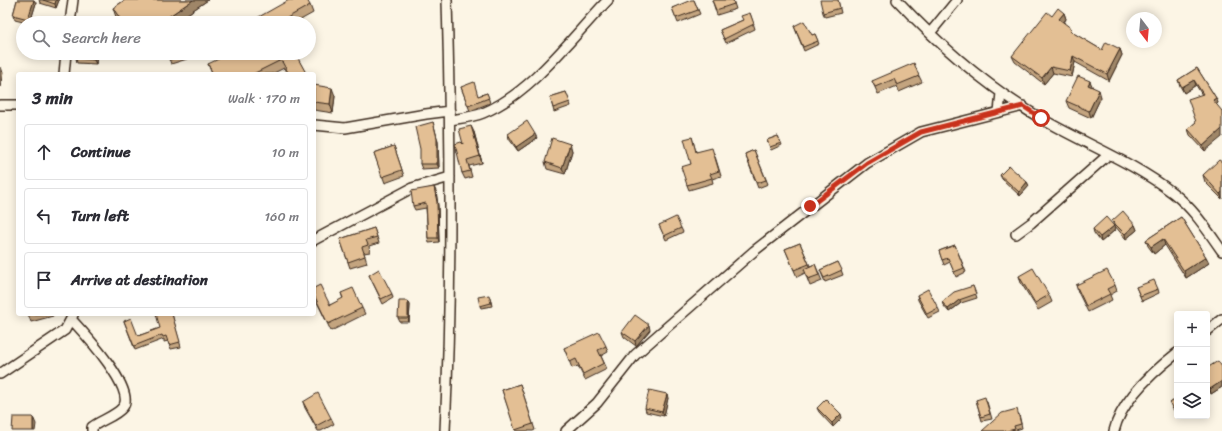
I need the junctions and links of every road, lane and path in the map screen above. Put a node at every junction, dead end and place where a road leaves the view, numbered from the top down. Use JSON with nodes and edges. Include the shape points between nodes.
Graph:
{"nodes":[{"id":1,"x":73,"y":0,"type":"edge"},
{"id":2,"x":447,"y":0,"type":"edge"},
{"id":3,"x":608,"y":0,"type":"edge"},
{"id":4,"x":897,"y":0,"type":"edge"},
{"id":5,"x":957,"y":0,"type":"edge"},
{"id":6,"x":71,"y":16,"type":"edge"},
{"id":7,"x":930,"y":33,"type":"junction"},
{"id":8,"x":65,"y":60,"type":"edge"},
{"id":9,"x":64,"y":72,"type":"edge"},
{"id":10,"x":1002,"y":93,"type":"junction"},
{"id":11,"x":0,"y":105,"type":"edge"},
{"id":12,"x":16,"y":105,"type":"edge"},
{"id":13,"x":1023,"y":106,"type":"junction"},
{"id":14,"x":999,"y":112,"type":"junction"},
{"id":15,"x":450,"y":116,"type":"junction"},
{"id":16,"x":316,"y":125,"type":"edge"},
{"id":17,"x":1108,"y":155,"type":"junction"},
{"id":18,"x":450,"y":177,"type":"junction"},
{"id":19,"x":1016,"y":234,"type":"dead end"},
{"id":20,"x":316,"y":239,"type":"edge"},
{"id":21,"x":1222,"y":250,"type":"edge"},
{"id":22,"x":72,"y":317,"type":"edge"},
{"id":23,"x":1222,"y":320,"type":"edge"},
{"id":24,"x":1210,"y":329,"type":"edge"},
{"id":25,"x":1174,"y":355,"type":"edge"},
{"id":26,"x":0,"y":374,"type":"edge"},
{"id":27,"x":92,"y":431,"type":"edge"},
{"id":28,"x":445,"y":431,"type":"edge"},
{"id":29,"x":566,"y":431,"type":"edge"},
{"id":30,"x":1114,"y":431,"type":"edge"}],
"edges":[{"from":1,"to":6,"type":"street"},
{"from":2,"to":15,"type":"street"},
{"from":3,"to":15,"type":"street","via":[[538,74],[500,105],[483,113]]},
{"from":4,"to":7,"type":"street"},
{"from":5,"to":7,"type":"street"},
{"from":7,"to":10,"type":"street","via":[[970,71]]},
{"from":8,"to":9,"type":"street"},
{"from":10,"to":13,"type":"street"},
{"from":10,"to":14,"type":"street"},
{"from":11,"to":12,"type":"street"},
{"from":13,"to":14,"type":"street"},
{"from":13,"to":17,"type":"street"},
{"from":14,"to":29,"type":"street","via":[[921,132],[867,163],[754,251],[635,355],[597,402]]},
{"from":15,"to":16,"type":"street","via":[[426,114],[345,128]]},
{"from":15,"to":18,"type":"street"},
{"from":17,"to":19,"type":"street"},
{"from":17,"to":21,"type":"street","via":[[1138,170],[1174,194],[1196,216]]},
{"from":18,"to":20,"type":"street","via":[[412,188]]},
{"from":18,"to":28,"type":"street","via":[[451,293]]},
{"from":22,"to":26,"type":"street","via":[[65,330]]},
{"from":22,"to":27,"type":"street","via":[[108,363],[124,390],[126,400],[124,406],[99,422]]},
{"from":23,"to":24,"type":"street"},
{"from":25,"to":30,"type":"street","via":[[1158,368],[1129,400]]}]}
